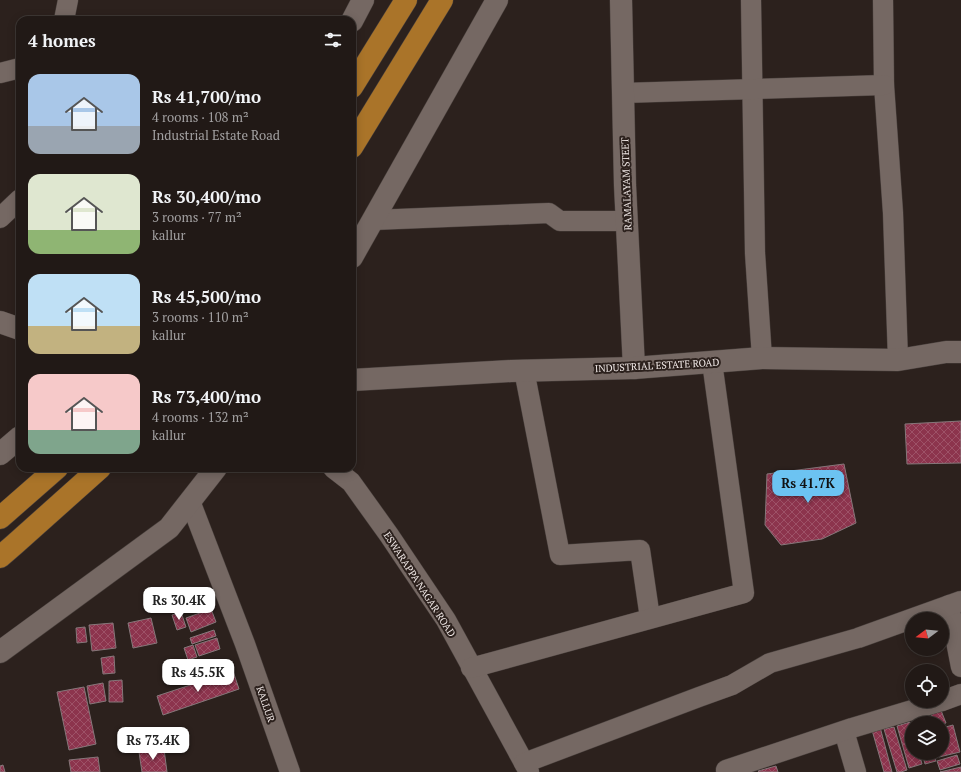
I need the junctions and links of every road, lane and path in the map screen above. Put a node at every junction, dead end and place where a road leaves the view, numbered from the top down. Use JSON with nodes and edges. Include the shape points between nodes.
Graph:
{"nodes":[{"id":1,"x":68,"y":0,"type":"edge"},
{"id":2,"x":363,"y":0,"type":"edge"},
{"id":3,"x":406,"y":0,"type":"edge"},
{"id":4,"x":442,"y":0,"type":"edge"},
{"id":5,"x":497,"y":0,"type":"edge"},
{"id":6,"x":621,"y":0,"type":"edge"},
{"id":7,"x":751,"y":0,"type":"edge"},
{"id":8,"x":883,"y":0,"type":"edge"},
{"id":9,"x":65,"y":16,"type":"edge"},
{"id":10,"x":355,"y":16,"type":"edge"},
{"id":11,"x":16,"y":69,"type":"edge"},
{"id":12,"x":0,"y":73,"type":"edge"},
{"id":13,"x":356,"y":81,"type":"edge"},
{"id":14,"x":884,"y":85,"type":"junction"},
{"id":15,"x":752,"y":89,"type":"junction"},
{"id":16,"x":623,"y":93,"type":"junction"},
{"id":17,"x":356,"y":140,"type":"edge"},
{"id":18,"x":16,"y":203,"type":"edge"},
{"id":19,"x":0,"y":218,"type":"edge"},
{"id":20,"x":373,"y":220,"type":"junction"},
{"id":21,"x":627,"y":221,"type":"junction"},
{"id":22,"x":356,"y":250,"type":"edge"},
{"id":23,"x":0,"y":322,"type":"edge"},
{"id":24,"x":16,"y":328,"type":"edge"},
{"id":25,"x":961,"y":352,"type":"edge"},
{"id":26,"x":762,"y":358,"type":"junction"},
{"id":27,"x":898,"y":360,"type":"junction"},
{"id":28,"x":712,"y":362,"type":"junction"},
{"id":29,"x":634,"y":368,"type":"junction"},
{"id":30,"x":524,"y":370,"type":"junction"},
{"id":31,"x":356,"y":380,"type":"edge"},
{"id":32,"x":16,"y":440,"type":"edge"},
{"id":33,"x":0,"y":454,"type":"edge"},
{"id":34,"x":52,"y":472,"type":"edge"},
{"id":35,"x":96,"y":472,"type":"edge"},
{"id":36,"x":213,"y":472,"type":"edge"},
{"id":37,"x":338,"y":472,"type":"edge"},
{"id":38,"x":190,"y":501,"type":"junction"},
{"id":39,"x":0,"y":518,"type":"edge"},
{"id":40,"x":0,"y":557,"type":"edge"},
{"id":41,"x":955,"y":603,"type":"edge"},
{"id":42,"x":650,"y":618,"type":"junction"},
{"id":43,"x":0,"y":652,"type":"edge"},
{"id":44,"x":961,"y":667,"type":"edge"},
{"id":45,"x":471,"y":668,"type":"junction"},
{"id":46,"x":953,"y":701,"type":"edge"},
{"id":47,"x":844,"y":731,"type":"junction"},
{"id":48,"x":527,"y":768,"type":"edge"},
{"id":49,"x":726,"y":771,"type":"edge"},
{"id":50,"x":290,"y":772,"type":"edge"},
{"id":51,"x":856,"y":772,"type":"edge"}],
"edges":[{"from":1,"to":9,"type":"street"},
{"from":2,"to":10,"type":"street"},
{"from":3,"to":13,"type":"highway"},
{"from":4,"to":17,"type":"highway"},
{"from":5,"to":20,"type":"street"},
{"from":6,"to":16,"type":"street","name":"RAMALAYAM STEET"},
{"from":7,"to":15,"type":"street"},
{"from":8,"to":14,"type":"street"},
{"from":11,"to":12,"type":"street"},
{"from":14,"to":15,"type":"street"},
{"from":14,"to":27,"type":"street","via":[[893,213]]},
{"from":15,"to":16,"type":"street"},
{"from":15,"to":26,"type":"street","via":[[755,254]]},
{"from":16,"to":21,"type":"street","name":"RAMALAYAM STEET"},
{"from":18,"to":19,"type":"street"},
{"from":20,"to":21,"type":"street","via":[[548,213],[560,221]]},
{"from":20,"to":22,"type":"street"},
{"from":21,"to":29,"type":"street","name":"RAMALAYAM STEET"},
{"from":23,"to":24,"type":"street"},
{"from":25,"to":27,"type":"street","name":"INDUSTRIAL ESTATE ROAD"},
{"from":26,"to":27,"type":"street","name":"INDUSTRIAL ESTATE ROAD"},
{"from":26,"to":28,"type":"street","name":"INDUSTRIAL ESTATE ROAD"},
{"from":28,"to":29,"type":"street","name":"INDUSTRIAL ESTATE ROAD"},
{"from":28,"to":42,"type":"street","via":[[744,593]]},
{"from":29,"to":30,"type":"street","name":"INDUSTRIAL ESTATE ROAD"},
{"from":30,"to":31,"type":"street","name":"INDUSTRIAL ESTATE ROAD"},
{"from":30,"to":42,"type":"street","via":[[560,556],[640,550]]},
{"from":32,"to":33,"type":"street"},
{"from":34,"to":39,"type":"highway"},
{"from":35,"to":40,"type":"highway"},
{"from":36,"to":38,"type":"street"},
{"from":37,"to":45,"type":"street","name":"ESWARAPPA NAGAR ROAD","via":[[351,482],[389,535],[446,620]]},
{"from":38,"to":43,"type":"street","via":[[169,528]]},
{"from":38,"to":50,"type":"street","name":"KALLUR","via":[[245,644]]},
{"from":41,"to":44,"type":"street"},
{"from":41,"to":48,"type":"street","via":[[858,638],[770,663],[732,685]]},
{"from":42,"to":45,"type":"street"},
{"from":45,"to":48,"type":"street","name":"ESWARAPPA NAGAR ROAD"},
{"from":46,"to":47,"type":"street"},
{"from":47,"to":49,"type":"street"},
{"from":47,"to":51,"type":"street"}]}
